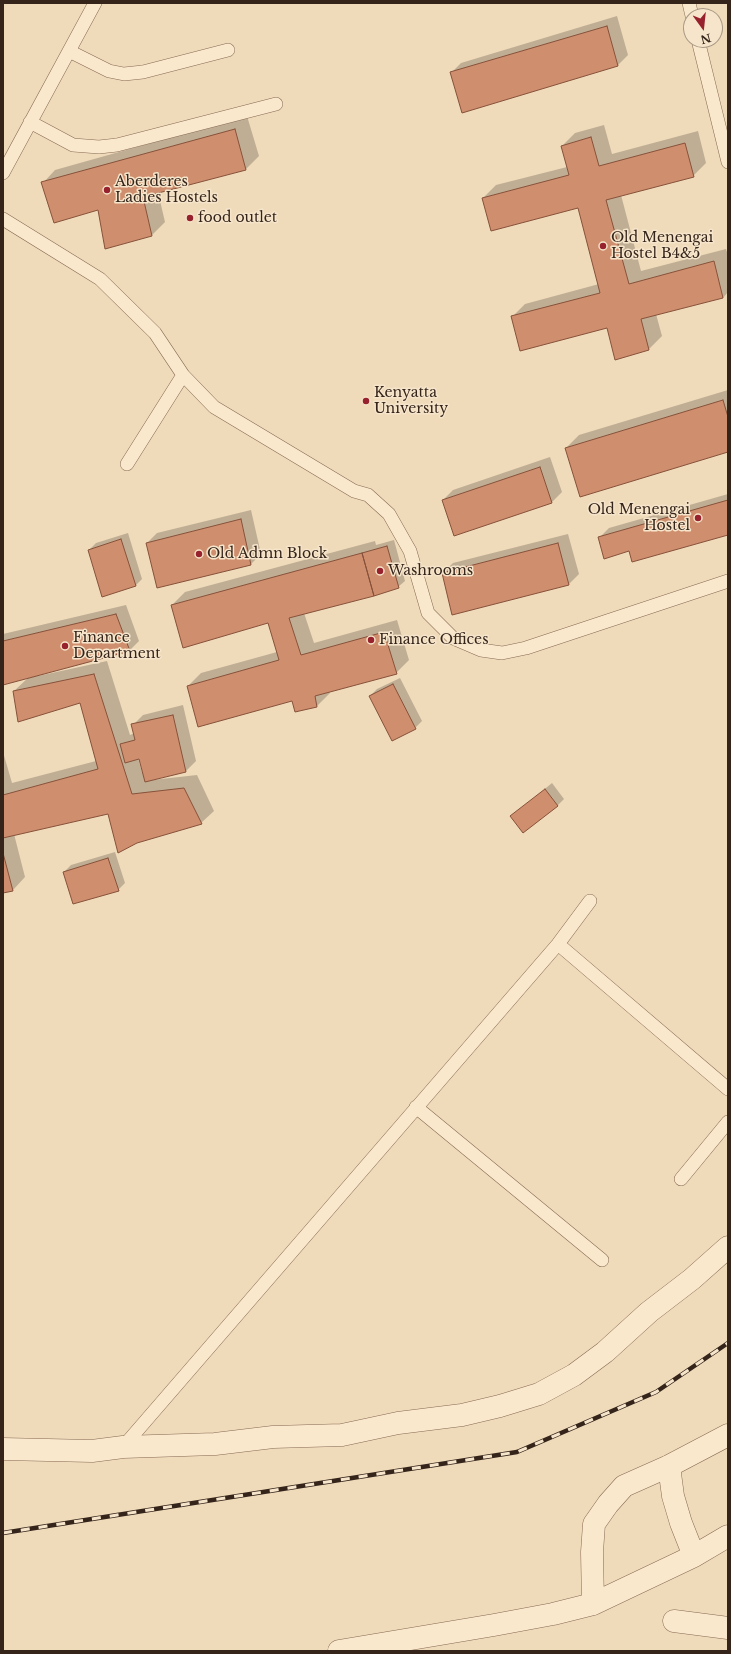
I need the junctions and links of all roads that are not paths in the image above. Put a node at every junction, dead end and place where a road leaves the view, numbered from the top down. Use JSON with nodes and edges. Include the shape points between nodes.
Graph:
{"nodes":[{"id":1,"x":95,"y":3,"type":"edge"},
{"id":2,"x":700,"y":48,"type":"edge"},
{"id":3,"x":228,"y":50,"type":"dead end"},
{"id":4,"x":69,"y":51,"type":"junction"},
{"id":5,"x":276,"y":104,"type":"dead end"},
{"id":6,"x":30,"y":122,"type":"junction"},
{"id":7,"x":728,"y":162,"type":"edge"},
{"id":8,"x":3,"y":173,"type":"edge"},
{"id":9,"x":3,"y":219,"type":"edge"},
{"id":10,"x":183,"y":375,"type":"junction"},
{"id":11,"x":128,"y":464,"type":"dead end"},
{"id":12,"x":728,"y":581,"type":"edge"},
{"id":13,"x":590,"y":901,"type":"dead end"},
{"id":14,"x":558,"y":944,"type":"junction"},
{"id":15,"x":728,"y":1089,"type":"edge"},
{"id":16,"x":416,"y":1107,"type":"junction"},
{"id":17,"x":728,"y":1122,"type":"edge"},
{"id":18,"x":681,"y":1179,"type":"dead end"},
{"id":19,"x":728,"y":1247,"type":"edge"},
{"id":20,"x":602,"y":1260,"type":"dead end"},
{"id":21,"x":728,"y":1435,"type":"edge"},
{"id":22,"x":123,"y":1447,"type":"junction"},
{"id":23,"x":3,"y":1449,"type":"edge"},
{"id":24,"x":669,"y":1466,"type":"junction"},
{"id":25,"x":728,"y":1536,"type":"edge"},
{"id":26,"x":694,"y":1556,"type":"junction"},
{"id":27,"x":593,"y":1604,"type":"junction"},
{"id":28,"x":674,"y":1621,"type":"dead end"},
{"id":29,"x":728,"y":1628,"type":"edge"},
{"id":30,"x":339,"y":1651,"type":"edge"}],
"edges":[{"from":1,"to":4,"type":"lane"},
{"from":2,"to":7,"type":"lane"},
{"from":3,"to":4,"type":"lane","via":[[143,72],[124,74],[109,71]]},
{"from":4,"to":6,"type":"lane"},
{"from":5,"to":6,"type":"lane","via":[[105,146],[73,145]]},
{"from":6,"to":8,"type":"lane"},
{"from":9,"to":10,"type":"lane","via":[[100,279],[155,333]]},
{"from":10,"to":11,"type":"lane"},
{"from":10,"to":12,"type":"lane","via":[[214,407],[354,491],[368,495],[389,514],[410,551],[428,613],[453,638],[481,650],[502,653],[526,648]]},
{"from":13,"to":14,"type":"lane"},
{"from":14,"to":15,"type":"lane"},
{"from":14,"to":16,"type":"lane"},
{"from":16,"to":20,"type":"lane"},
{"from":16,"to":22,"type":"lane"},
{"from":17,"to":18,"type":"lane"},
{"from":19,"to":22,"type":"street","via":[[605,1352],[574,1375],[539,1394],[462,1415],[398,1423],[342,1435],[273,1437],[215,1444]]},
{"from":21,"to":24,"type":"street"},
{"from":22,"to":23,"type":"street","via":[[92,1451]]},
{"from":24,"to":26,"type":"street","via":[[673,1496]]},
{"from":24,"to":27,"type":"street","via":[[624,1486],[594,1524]]},
{"from":25,"to":26,"type":"street"},
{"from":26,"to":27,"type":"street"},
{"from":27,"to":30,"type":"street","via":[[494,1625]]},
{"from":28,"to":29,"type":"street"}]}
